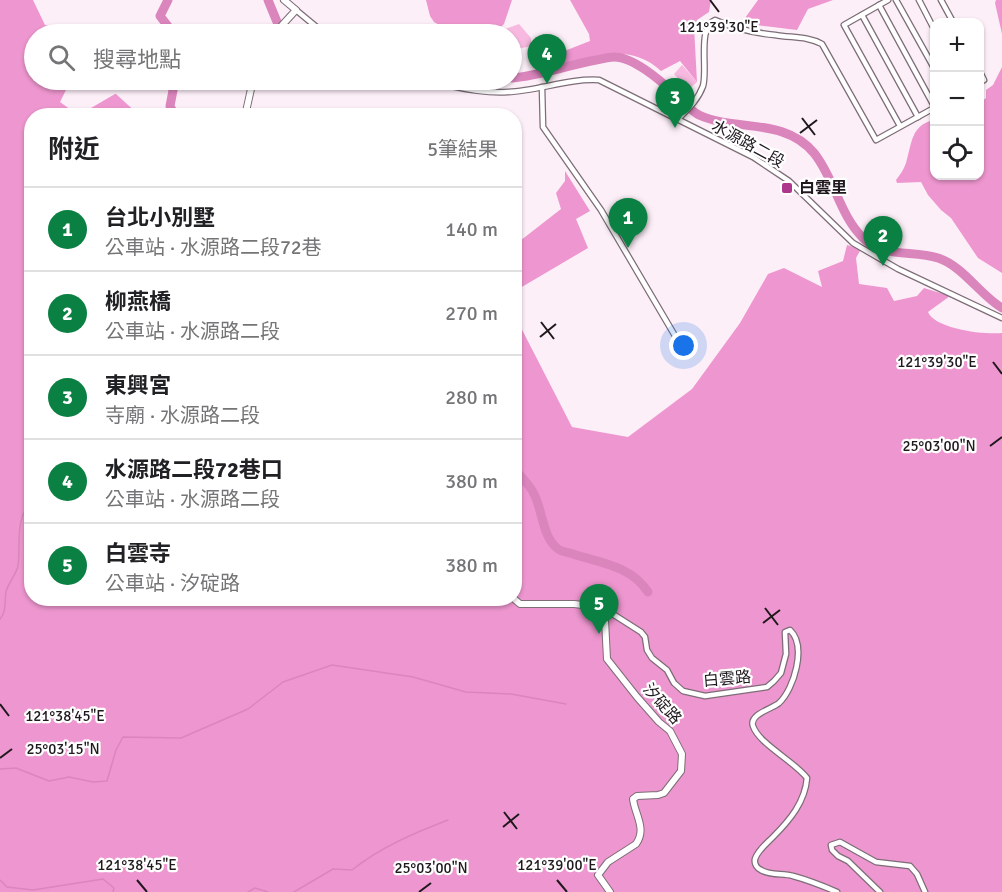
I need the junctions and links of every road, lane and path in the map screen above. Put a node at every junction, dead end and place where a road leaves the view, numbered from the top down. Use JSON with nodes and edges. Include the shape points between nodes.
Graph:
{"nodes":[{"id":1,"x":284,"y":0,"type":"edge"},
{"id":2,"x":888,"y":0,"type":"edge"},
{"id":3,"x":896,"y":0,"type":"edge"},
{"id":4,"x":919,"y":0,"type":"edge"},
{"id":5,"x":940,"y":0,"type":"edge"},
{"id":6,"x":879,"y":5,"type":"junction"},
{"id":7,"x":296,"y":10,"type":"junction"},
{"id":8,"x":862,"y":15,"type":"junction"},
{"id":9,"x":951,"y":18,"type":"edge"},
{"id":10,"x":930,"y":21,"type":"edge"},
{"id":11,"x":284,"y":24,"type":"edge"},
{"id":12,"x":313,"y":24,"type":"edge"},
{"id":13,"x":930,"y":61,"type":"edge"},
{"id":14,"x":542,"y":87,"type":"junction"},
{"id":15,"x":251,"y":90,"type":"edge"},
{"id":16,"x":477,"y":90,"type":"edge"},
{"id":17,"x":930,"y":100,"type":"edge"},
{"id":18,"x":247,"y":108,"type":"edge"},
{"id":19,"x":930,"y":110,"type":"edge"},
{"id":20,"x":680,"y":117,"type":"junction"},
{"id":21,"x":918,"y":117,"type":"junction"},
{"id":22,"x":900,"y":126,"type":"junction"},
{"id":23,"x":1002,"y":318,"type":"edge"},
{"id":24,"x":681,"y":346,"type":"dead end"},
{"id":25,"x":522,"y":604,"type":"edge"},
{"id":26,"x":599,"y":610,"type":"junction"},
{"id":27,"x":610,"y":892,"type":"edge"},
{"id":28,"x":837,"y":892,"type":"edge"},
{"id":29,"x":880,"y":892,"type":"edge"},
{"id":30,"x":926,"y":892,"type":"edge"}],
"edges":[{"from":1,"to":7,"type":"street"},
{"from":2,"to":6,"type":"street"},
{"from":3,"to":13,"type":"street"},
{"from":4,"to":10,"type":"street"},
{"from":5,"to":9,"type":"street"},
{"from":6,"to":8,"type":"street"},
{"from":6,"to":17,"type":"street"},
{"from":7,"to":11,"type":"street"},
{"from":7,"to":12,"type":"street"},
{"from":8,"to":21,"type":"street"},
{"from":8,"to":22,"type":"street","via":[[844,25]]},
{"from":14,"to":16,"type":"street","name":"水源路二段","via":[[509,92]]},
{"from":14,"to":20,"type":"street","name":"水源路二段","via":[[599,80],[668,116]]},
{"from":14,"to":24,"type":"street","via":[[543,127],[601,210]]},
{"from":15,"to":18,"type":"street"},
{"from":19,"to":21,"type":"street"},
{"from":20,"to":22,"type":"street","via":[[703,84],[705,32],[715,20],[822,44],[876,140]]},
{"from":20,"to":23,"type":"street","name":"水源路二段","via":[[784,178],[853,243]]},
{"from":21,"to":22,"type":"street"},
{"from":25,"to":26,"type":"street","via":[[574,604]]},
{"from":26,"to":27,"type":"street","name":"汐碇路","via":[[605,620],[608,659],[637,698],[670,731],[682,754],[681,771],[664,793],[633,799],[641,830],[639,840],[598,875]]},
{"from":26,"to":28,"type":"street","name":"白雲路","via":[[608,611],[641,632],[646,650],[683,691],[705,696],[766,687],[781,673],[786,654],[785,632],[790,630],[794,634],[798,649],[791,687],[780,703],[757,715],[753,725],[770,746],[799,767],[807,778],[806,789],[789,821],[755,859],[756,865],[770,874],[791,875]]},
{"from":29,"to":30,"type":"street","via":[[838,856],[831,845],[840,842],[876,862],[910,867]]}]}
